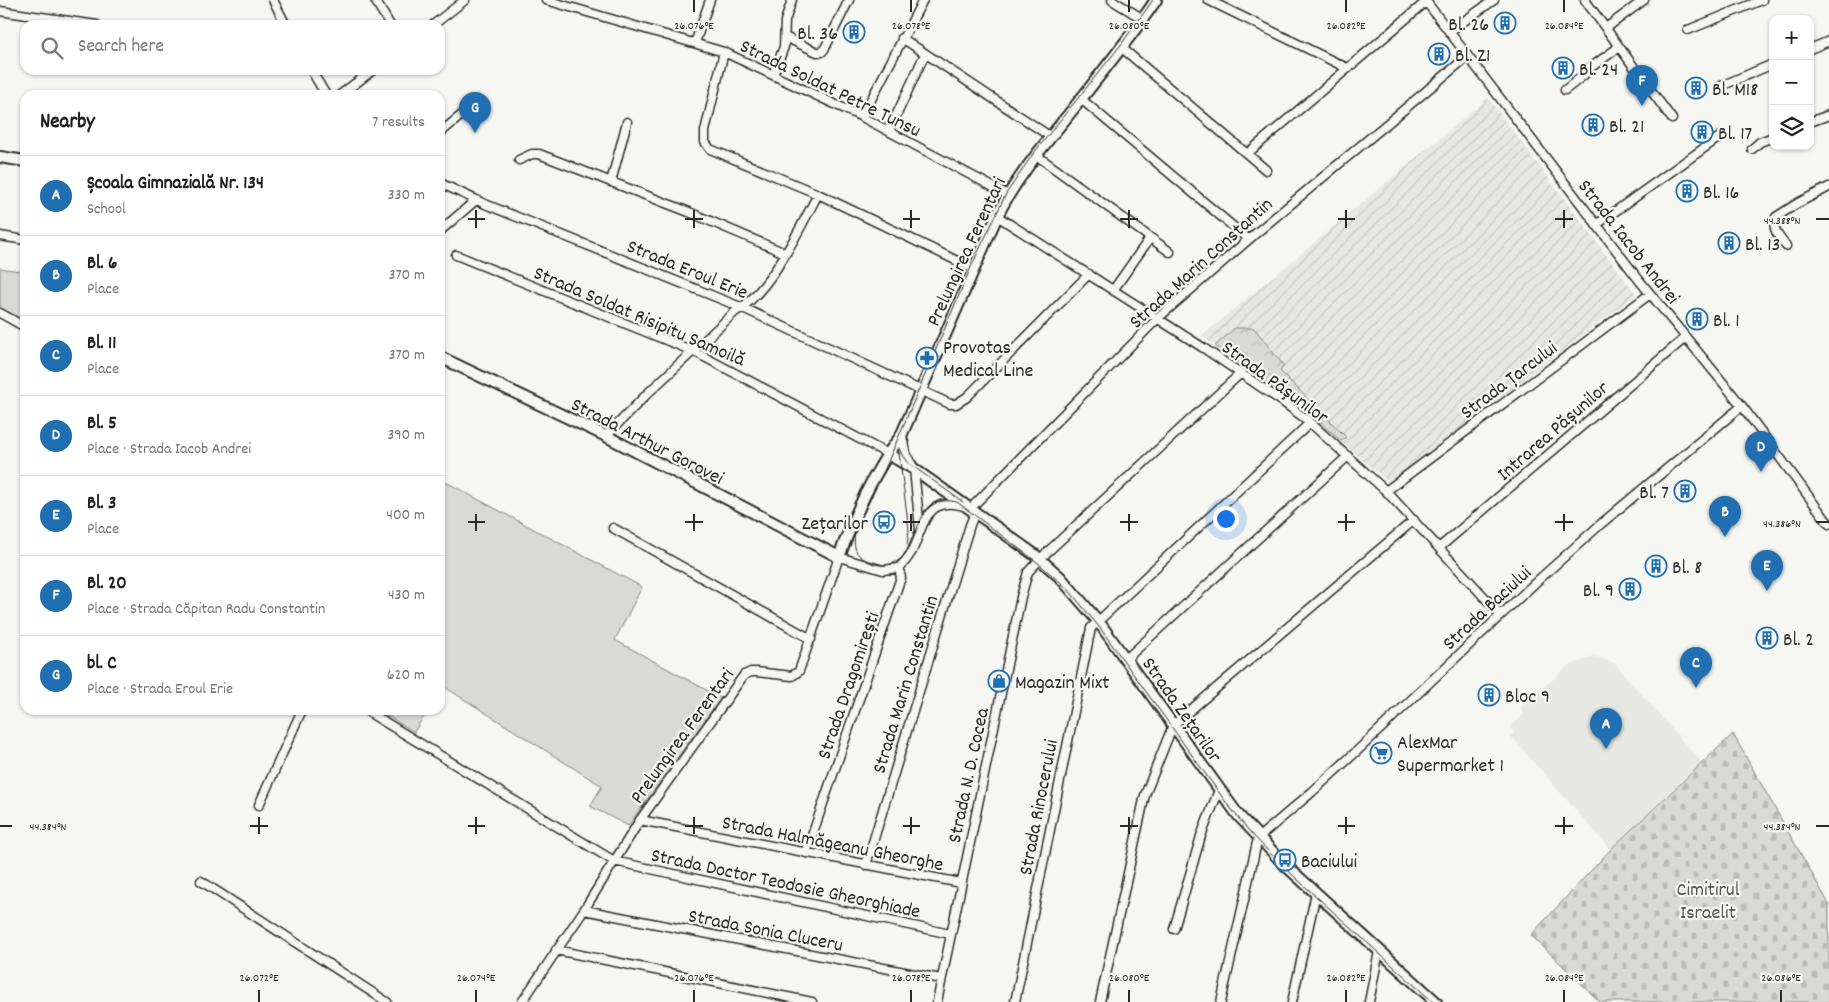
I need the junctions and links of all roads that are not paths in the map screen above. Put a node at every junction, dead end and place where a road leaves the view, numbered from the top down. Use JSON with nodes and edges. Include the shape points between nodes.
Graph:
{"nodes":[{"id":1,"x":273,"y":0,"type":"edge"},
{"id":2,"x":375,"y":0,"type":"edge"},
{"id":3,"x":465,"y":0,"type":"edge"},
{"id":4,"x":546,"y":0,"type":"edge"},
{"id":5,"x":710,"y":0,"type":"edge"},
{"id":6,"x":792,"y":0,"type":"edge"},
{"id":7,"x":849,"y":0,"type":"edge"},
{"id":8,"x":923,"y":0,"type":"edge"},
{"id":9,"x":1112,"y":0,"type":"edge"},
{"id":10,"x":1156,"y":0,"type":"edge"},
{"id":11,"x":1208,"y":0,"type":"edge"},
{"id":12,"x":1494,"y":0,"type":"edge"},
{"id":13,"x":1585,"y":0,"type":"edge"},
{"id":14,"x":1644,"y":0,"type":"edge"},
{"id":15,"x":1762,"y":0,"type":"edge"},
{"id":16,"x":1426,"y":1,"type":"edge"},
{"id":17,"x":0,"y":11,"type":"edge"},
{"id":18,"x":1143,"y":19,"type":"junction"},
{"id":19,"x":63,"y":20,"type":"edge"},
{"id":20,"x":283,"y":20,"type":"edge"},
{"id":21,"x":387,"y":20,"type":"edge"},
{"id":22,"x":439,"y":20,"type":"edge"},
{"id":23,"x":1606,"y":28,"type":"junction"},
{"id":24,"x":1688,"y":30,"type":"dead end"},
{"id":25,"x":1450,"y":31,"type":"junction"},
{"id":26,"x":785,"y":36,"type":"junction"},
{"id":27,"x":902,"y":38,"type":"junction"},
{"id":28,"x":1829,"y":41,"type":"edge"},
{"id":29,"x":695,"y":43,"type":"junction"},
{"id":30,"x":1619,"y":47,"type":"junction"},
{"id":31,"x":1814,"y":47,"type":"edge"},
{"id":32,"x":1122,"y":48,"type":"junction"},
{"id":33,"x":724,"y":52,"type":"junction"},
{"id":34,"x":925,"y":54,"type":"junction"},
{"id":35,"x":1468,"y":56,"type":"junction"},
{"id":36,"x":1769,"y":66,"type":"edge"},
{"id":37,"x":1347,"y":68,"type":"junction"},
{"id":38,"x":314,"y":75,"type":"edge"},
{"id":39,"x":366,"y":75,"type":"edge"},
{"id":40,"x":773,"y":75,"type":"junction"},
{"id":41,"x":1721,"y":86,"type":"dead end"},
{"id":42,"x":323,"y":90,"type":"edge"},
{"id":43,"x":347,"y":90,"type":"edge"},
{"id":44,"x":1565,"y":90,"type":"dead end"},
{"id":45,"x":1081,"y":99,"type":"junction"},
{"id":46,"x":464,"y":113,"type":"dead end"},
{"id":47,"x":1829,"y":115,"type":"edge"},
{"id":48,"x":862,"y":117,"type":"junction"},
{"id":49,"x":1672,"y":119,"type":"dead end"},
{"id":50,"x":1814,"y":121,"type":"edge"},
{"id":51,"x":628,"y":122,"type":"dead end"},
{"id":52,"x":445,"y":128,"type":"edge"},
{"id":53,"x":889,"y":131,"type":"junction"},
{"id":54,"x":1722,"y":136,"type":"dead end"},
{"id":55,"x":1051,"y":137,"type":"junction"},
{"id":56,"x":1769,"y":139,"type":"edge"},
{"id":57,"x":1752,"y":149,"type":"dead end"},
{"id":58,"x":1248,"y":154,"type":"junction"},
{"id":59,"x":1036,"y":155,"type":"junction"},
{"id":60,"x":0,"y":157,"type":"edge"},
{"id":61,"x":20,"y":160,"type":"edge"},
{"id":62,"x":519,"y":160,"type":"dead end"},
{"id":63,"x":1266,"y":170,"type":"dead end"},
{"id":64,"x":611,"y":182,"type":"junction"},
{"id":65,"x":445,"y":185,"type":"edge"},
{"id":66,"x":1829,"y":187,"type":"edge"},
{"id":67,"x":818,"y":194,"type":"junction"},
{"id":68,"x":1008,"y":195,"type":"junction"},
{"id":69,"x":476,"y":200,"type":"junction"},
{"id":70,"x":997,"y":216,"type":"junction"},
{"id":71,"x":1596,"y":225,"type":"junction"},
{"id":72,"x":445,"y":227,"type":"edge"},
{"id":73,"x":0,"y":236,"type":"edge"},
{"id":74,"x":1150,"y":238,"type":"junction"},
{"id":75,"x":20,"y":239,"type":"edge"},
{"id":76,"x":1248,"y":240,"type":"junction"},
{"id":77,"x":1786,"y":246,"type":"dead end"},
{"id":78,"x":1170,"y":252,"type":"dead end"},
{"id":79,"x":785,"y":253,"type":"junction"},
{"id":80,"x":456,"y":255,"type":"dead end"},
{"id":81,"x":974,"y":269,"type":"junction"},
{"id":82,"x":1089,"y":274,"type":"junction"},
{"id":83,"x":1114,"y":289,"type":"junction"},
{"id":84,"x":1650,"y":294,"type":"junction"},
{"id":85,"x":743,"y":308,"type":"junction"},
{"id":86,"x":0,"y":313,"type":"edge"},
{"id":87,"x":1158,"y":318,"type":"junction"},
{"id":88,"x":20,"y":324,"type":"edge"},
{"id":89,"x":1685,"y":338,"type":"junction"},
{"id":90,"x":692,"y":351,"type":"junction"},
{"id":91,"x":445,"y":359,"type":"edge"},
{"id":92,"x":1241,"y":373,"type":"junction"},
{"id":93,"x":921,"y":391,"type":"junction"},
{"id":94,"x":1742,"y":406,"type":"junction"},
{"id":95,"x":1310,"y":423,"type":"junction"},
{"id":96,"x":606,"y":436,"type":"junction"},
{"id":97,"x":901,"y":436,"type":"junction"},
{"id":98,"x":888,"y":454,"type":"junction"},
{"id":99,"x":1348,"y":456,"type":"junction"},
{"id":100,"x":914,"y":469,"type":"junction"},
{"id":101,"x":1386,"y":491,"type":"junction"},
{"id":102,"x":970,"y":509,"type":"junction"},
{"id":103,"x":1414,"y":520,"type":"junction"},
{"id":104,"x":1829,"y":524,"type":"edge"},
{"id":105,"x":613,"y":528,"type":"dead end"},
{"id":106,"x":920,"y":530,"type":"junction"},
{"id":107,"x":1440,"y":547,"type":"junction"},
{"id":108,"x":839,"y":557,"type":"junction"},
{"id":109,"x":1040,"y":559,"type":"junction"},
{"id":110,"x":899,"y":568,"type":"junction"},
{"id":111,"x":1501,"y":615,"type":"junction"},
{"id":112,"x":1098,"y":621,"type":"junction"},
{"id":113,"x":811,"y":639,"type":"junction"},
{"id":114,"x":1126,"y":659,"type":"junction"},
{"id":115,"x":300,"y":715,"type":"edge"},
{"id":116,"x":373,"y":715,"type":"edge"},
{"id":117,"x":1173,"y":726,"type":"junction"},
{"id":118,"x":1219,"y":790,"type":"junction"},
{"id":119,"x":259,"y":805,"type":"dead end"},
{"id":120,"x":640,"y":820,"type":"junction"},
{"id":121,"x":1258,"y":838,"type":"junction"},
{"id":122,"x":806,"y":853,"type":"junction"},
{"id":123,"x":614,"y":861,"type":"junction"},
{"id":124,"x":866,"y":864,"type":"junction"},
{"id":125,"x":201,"y":881,"type":"dead end"},
{"id":126,"x":961,"y":884,"type":"junction"},
{"id":127,"x":1316,"y":893,"type":"junction"},
{"id":128,"x":584,"y":910,"type":"junction"},
{"id":129,"x":1174,"y":929,"type":"dead end"},
{"id":130,"x":950,"y":934,"type":"junction"},
{"id":131,"x":556,"y":950,"type":"junction"},
{"id":132,"x":1380,"y":951,"type":"junction"},
{"id":133,"x":941,"y":979,"type":"junction"},
{"id":134,"x":387,"y":1002,"type":"edge"},
{"id":135,"x":522,"y":1002,"type":"edge"},
{"id":136,"x":812,"y":1002,"type":"edge"},
{"id":137,"x":937,"y":1002,"type":"edge"},
{"id":138,"x":1015,"y":1002,"type":"edge"},
{"id":139,"x":1100,"y":1002,"type":"edge"},
{"id":140,"x":1221,"y":1002,"type":"edge"},
{"id":141,"x":1292,"y":1002,"type":"edge"},
{"id":142,"x":1369,"y":1002,"type":"edge"},
{"id":143,"x":1436,"y":1002,"type":"edge"}],
"edges":[{"from":1,"to":20,"type":"street"},
{"from":2,"to":21,"type":"street"},
{"from":3,"to":22,"type":"street"},
{"from":4,"to":29,"type":"street","name":"Strada Soldat Petre Tunsu"},
{"from":5,"to":29,"type":"street"},
{"from":6,"to":26,"type":"street","via":[[786,14]]},
{"from":7,"to":26,"type":"street","via":[[822,52]]},
{"from":8,"to":27,"type":"street"},
{"from":9,"to":18,"type":"street"},
{"from":10,"to":18,"type":"main road","name":"Prelungirea Ferentari"},
{"from":11,"to":37,"type":"street"},
{"from":12,"to":25,"type":"street"},
{"from":13,"to":23,"type":"street"},
{"from":14,"to":23,"type":"street"},
{"from":15,"to":24,"type":"street"},
{"from":16,"to":25,"type":"street","name":"Strada Iacob Andrei"},
{"from":16,"to":37,"type":"street"},
{"from":17,"to":19,"type":"street"},
{"from":18,"to":32,"type":"main road","name":"Prelungirea Ferentari"},
{"from":23,"to":30,"type":"street"},
{"from":25,"to":35,"type":"street","name":"Strada Iacob Andrei"},
{"from":26,"to":40,"type":"street"},
{"from":27,"to":34,"type":"street"},
{"from":27,"to":48,"type":"street"},
{"from":28,"to":31,"type":"street"},
{"from":29,"to":33,"type":"street","name":"Strada Soldat Petre Tunsu"},
{"from":30,"to":44,"type":"street"},
{"from":30,"to":49,"type":"street"},
{"from":32,"to":45,"type":"main road","name":"Prelungirea Ferentari"},
{"from":32,"to":58,"type":"street"},
{"from":33,"to":40,"type":"street","name":"Strada Soldat Petre Tunsu"},
{"from":33,"to":67,"type":"street","via":[[705,131],[707,146]]},
{"from":34,"to":53,"type":"street"},
{"from":34,"to":55,"type":"street"},
{"from":35,"to":71,"type":"street","name":"Strada Iacob Andrei"},
{"from":35,"to":76,"type":"street","name":"Strada Marin Constantin"},
{"from":36,"to":41,"type":"street"},
{"from":37,"to":58,"type":"street"},
{"from":38,"to":42,"type":"street"},
{"from":39,"to":43,"type":"street"},
{"from":40,"to":48,"type":"street","name":"Strada Soldat Petre Tunsu"},
{"from":45,"to":55,"type":"main road","name":"Prelungirea Ferentari"},
{"from":45,"to":76,"type":"street"},
{"from":46,"to":52,"type":"street"},
{"from":47,"to":50,"type":"street"},
{"from":48,"to":53,"type":"street","name":"Strada Soldat Petre Tunsu"},
{"from":51,"to":64,"type":"street"},
{"from":53,"to":68,"type":"street","name":"Strada Soldat Petre Tunsu"},
{"from":54,"to":71,"type":"street"},
{"from":55,"to":59,"type":"main road","name":"Prelungirea Ferentari"},
{"from":56,"to":57,"type":"street"},
{"from":58,"to":63,"type":"street"},
{"from":59,"to":68,"type":"main road","name":"Prelungirea Ferentari"},
{"from":59,"to":74,"type":"street"},
{"from":60,"to":61,"type":"main road"},
{"from":62,"to":64,"type":"street","via":[[539,154]]},
{"from":64,"to":79,"type":"street"},
{"from":65,"to":69,"type":"street","name":"Strada Eroul Erie"},
{"from":66,"to":77,"type":"street","via":[[1776,217],[1775,232]]},
{"from":67,"to":79,"type":"street"},
{"from":67,"to":81,"type":"street"},
{"from":68,"to":70,"type":"main road","name":"Prelungirea Ferentari"},
{"from":69,"to":72,"type":"street"},
{"from":69,"to":85,"type":"street","name":"Strada Eroul Erie"},
{"from":70,"to":81,"type":"main road","name":"Prelungirea Ferentari"},
{"from":70,"to":82,"type":"street","name":"Strada Pășunilor"},
{"from":71,"to":84,"type":"street","name":"Strada Iacob Andrei"},
{"from":73,"to":75,"type":"street"},
{"from":74,"to":78,"type":"street"},
{"from":74,"to":83,"type":"street"},
{"from":76,"to":87,"type":"street","name":"Strada Marin Constantin"},
{"from":79,"to":85,"type":"street","via":[[763,287]]},
{"from":80,"to":90,"type":"street","name":"Strada Soldat Risipitu Samoilă"},
{"from":81,"to":93,"type":"main road","name":"Prelungirea Ferentari"},
{"from":82,"to":83,"type":"street","name":"Strada Pășunilor"},
{"from":82,"to":93,"type":"street","name":"Strada Eroul Erie","via":[[961,401],[950,404]]},
{"from":83,"to":87,"type":"street","name":"Strada Pășunilor"},
{"from":84,"to":89,"type":"street","name":"Strada Iacob Andrei"},
{"from":84,"to":101,"type":"street","name":"Strada Țarcului"},
{"from":85,"to":90,"type":"street"},
{"from":85,"to":93,"type":"street","name":"Strada Eroul Erie"},
{"from":86,"to":88,"type":"street"},
{"from":87,"to":92,"type":"street","name":"Strada Pășunilor"},
{"from":87,"to":102,"type":"street","name":"Strada Marin Constantin"},
{"from":89,"to":94,"type":"street","name":"Strada Iacob Andrei"},
{"from":89,"to":107,"type":"street","name":"Intrarea Pășunilor"},
{"from":90,"to":96,"type":"street"},
{"from":90,"to":98,"type":"street","name":"Strada Soldat Risipitu Samoilă"},
{"from":91,"to":96,"type":"main road","name":"Strada Arthur Gorovei"},
{"from":92,"to":95,"type":"street","name":"Strada Pășunilor"},
{"from":92,"to":109,"type":"street","name":"Strada N. D. Cocea"},
{"from":93,"to":97,"type":"main road","name":"Prelungirea Ferentari"},
{"from":94,"to":104,"type":"street","name":"Strada Iacob Andrei"},
{"from":94,"to":111,"type":"street","name":"Strada Baciului","via":[[1602,523]]},
{"from":95,"to":99,"type":"street","name":"Strada Pășunilor"},
{"from":95,"to":112,"type":"street","name":"Strada Rinocerului"},
{"from":96,"to":108,"type":"main road","name":"Strada Arthur Gorovei"},
{"from":97,"to":98,"type":"main road","name":"Prelungirea Ferentari"},
{"from":97,"to":100,"type":"main road"},
{"from":98,"to":100,"type":"main road","name":"Strada Zețarilor"},
{"from":98,"to":108,"type":"main road","name":"Prelungirea Ferentari","via":[[874,477]]},
{"from":99,"to":101,"type":"street","name":"Strada Pășunilor"},
{"from":99,"to":114,"type":"street"},
{"from":100,"to":102,"type":"main road","name":"Strada Zețarilor"},
{"from":100,"to":106,"type":"street","name":"Strada Dragomirești"},
{"from":101,"to":103,"type":"street","name":"Strada Pășunilor"},
{"from":102,"to":106,"type":"street","name":"Strada Dragomirești","via":[[946,504],[938,506]]},
{"from":102,"to":109,"type":"main road","name":"Strada Zețarilor"},
{"from":102,"to":124,"type":"street","name":"Strada Marin Constantin","via":[[970,525]]},
{"from":103,"to":107,"type":"street","name":"Strada Pășunilor"},
{"from":103,"to":117,"type":"street"},
{"from":105,"to":113,"type":"street"},
{"from":106,"to":110,"type":"street","name":"Strada Dragomirești","via":[[912,552]]},
{"from":107,"to":111,"type":"street","name":"Strada Pășunilor"},
{"from":108,"to":110,"type":"street","via":[[888,571]]},
{"from":108,"to":113,"type":"street","name":"Prelungirea Ferentari"},
{"from":109,"to":112,"type":"main road","name":"Strada Zețarilor"},
{"from":109,"to":126,"type":"street","name":"Strada N. D. Cocea","via":[[1028,572],[1021,597]]},
{"from":110,"to":122,"type":"street","name":"Strada Dragomirești","via":[[901,578]]},
{"from":111,"to":121,"type":"street","name":"Strada Baciului","via":[[1351,757]]},
{"from":112,"to":114,"type":"main road","name":"Strada Zețarilor"},
{"from":112,"to":138,"type":"street","name":"Strada Rinocerului","via":[[1088,635]]},
{"from":113,"to":120,"type":"street","name":"Prelungirea Ferentari","via":[[796,674],[751,672],[744,675]]},
{"from":114,"to":117,"type":"main road","name":"Strada Zețarilor"},
{"from":115,"to":119,"type":"street"},
{"from":116,"to":123,"type":"street","name":"Strada Doctor Teodosie Gheorghiade"},
{"from":117,"to":118,"type":"main road","name":"Strada Zețarilor"},
{"from":117,"to":139,"type":"street","via":[[1145,795]]},
{"from":118,"to":121,"type":"main road","name":"Strada Zețarilor"},
{"from":118,"to":129,"type":"street","via":[[1201,836]]},
{"from":120,"to":122,"type":"street","name":"Strada Halmăgeanu Gheorghe"},
{"from":120,"to":123,"type":"street","name":"Prelungirea Ferentari"},
{"from":121,"to":127,"type":"main road","name":"Strada Zețarilor"},
{"from":121,"to":140,"type":"street"},
{"from":122,"to":124,"type":"street","name":"Strada Halmăgeanu Gheorghe"},
{"from":123,"to":128,"type":"street","name":"Prelungirea Ferentari"},
{"from":123,"to":130,"type":"street","name":"Strada Doctor Teodosie Gheorghiade"},
{"from":124,"to":126,"type":"street","name":"Strada Halmăgeanu Gheorghe"},
{"from":125,"to":134,"type":"street"},
{"from":126,"to":130,"type":"street","name":"Strada N. D. Cocea"},
{"from":127,"to":132,"type":"main road","name":"Strada Zețarilor"},
{"from":127,"to":141,"type":"street"},
{"from":128,"to":131,"type":"street","name":"Prelungirea Ferentari"},
{"from":128,"to":133,"type":"street","name":"Strada Sonia Cluceru"},
{"from":130,"to":133,"type":"street","name":"Strada N. D. Cocea"},
{"from":131,"to":135,"type":"street","name":"Prelungirea Ferentari"},
{"from":131,"to":136,"type":"street"},
{"from":132,"to":142,"type":"street"},
{"from":132,"to":143,"type":"main road","name":"Strada Zețarilor"},
{"from":133,"to":137,"type":"street","name":"Strada N. D. Cocea"}]}
